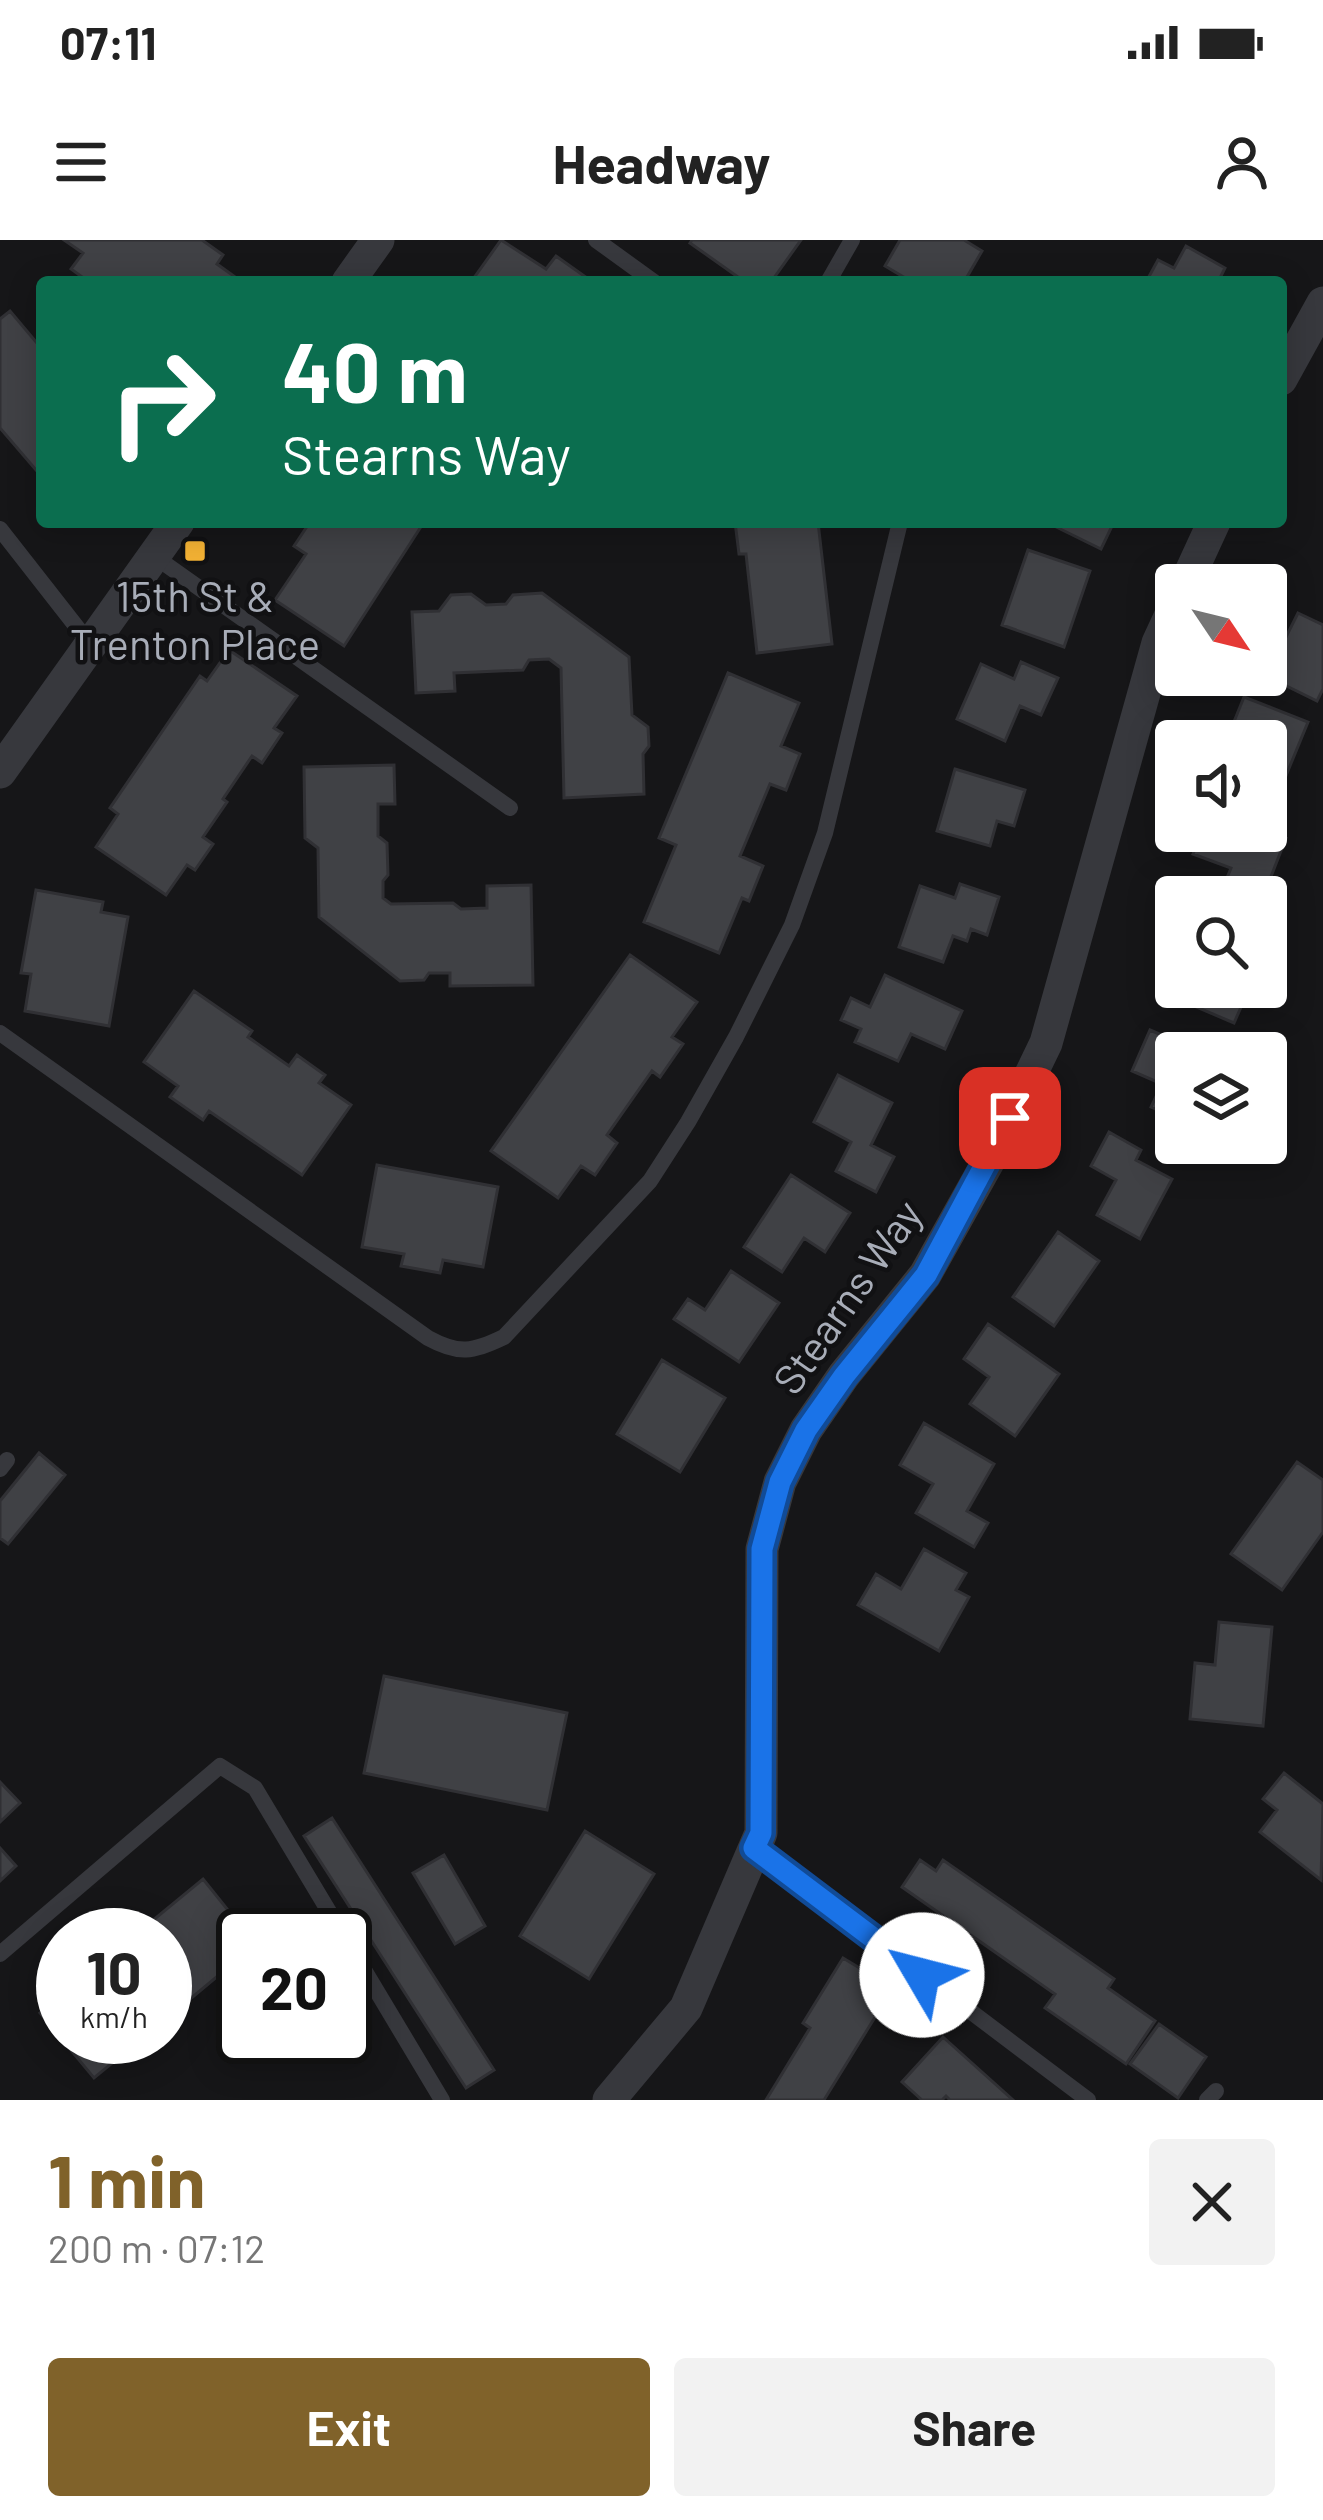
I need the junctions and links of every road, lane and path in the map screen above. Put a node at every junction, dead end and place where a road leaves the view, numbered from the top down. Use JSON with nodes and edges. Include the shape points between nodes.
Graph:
{"nodes":[{"id":1,"x":378,"y":240,"type":"edge"},
{"id":2,"x":596,"y":240,"type":"edge"},
{"id":3,"x":852,"y":240,"type":"edge"},
{"id":4,"x":352,"y":276,"type":"edge"},
{"id":5,"x":646,"y":276,"type":"edge"},
{"id":6,"x":831,"y":276,"type":"edge"},
{"id":7,"x":1323,"y":303,"type":"edge"},
{"id":8,"x":1287,"y":368,"type":"edge"},
{"id":9,"x":174,"y":528,"type":"edge"},
{"id":10,"x":899,"y":528,"type":"edge"},
{"id":11,"x":1211,"y":528,"type":"edge"},
{"id":12,"x":0,"y":530,"type":"edge"},
{"id":13,"x":154,"y":556,"type":"junction"},
{"id":14,"x":1195,"y":564,"type":"edge"},
{"id":15,"x":90,"y":644,"type":"junction"},
{"id":16,"x":1155,"y":654,"type":"edge"},
{"id":17,"x":0,"y":772,"type":"edge"},
{"id":18,"x":510,"y":808,"type":"dead end"},
{"id":19,"x":0,"y":1033,"type":"edge"},
{"id":20,"x":754,"y":1848,"type":"junction"},
{"id":21,"x":327,"y":1908,"type":"edge"},
{"id":22,"x":0,"y":1954,"type":"edge"},
{"id":23,"x":372,"y":1983,"type":"edge"},
{"id":24,"x":442,"y":2100,"type":"edge"},
{"id":25,"x":609,"y":2100,"type":"edge"},
{"id":26,"x":1088,"y":2100,"type":"edge"}],
"edges":[{"from":1,"to":4,"type":"street"},
{"from":2,"to":5,"type":"lane"},
{"from":3,"to":6,"type":"lane"},
{"from":7,"to":8,"type":"street"},
{"from":9,"to":13,"type":"street"},
{"from":10,"to":19,"type":"lane","via":[[825,833],[792,925],[650,1180],[504,1337],[474,1352],[428,1338]]},
{"from":11,"to":14,"type":"street"},
{"from":12,"to":15,"type":"lane"},
{"from":13,"to":15,"type":"street"},
{"from":13,"to":18,"type":"lane"},
{"from":15,"to":17,"type":"street"},
{"from":16,"to":20,"type":"street","name":"Stearns Way","via":[[1046,1043],[926,1275],[806,1430],[780,1482],[762,1549],[761,1833]]},
{"from":20,"to":25,"type":"street","name":"Stearns Way","via":[[686,2008]]},
{"from":20,"to":26,"type":"lane"},
{"from":21,"to":22,"type":"lane","via":[[255,1788],[220,1766]]},
{"from":23,"to":24,"type":"lane"}]}
